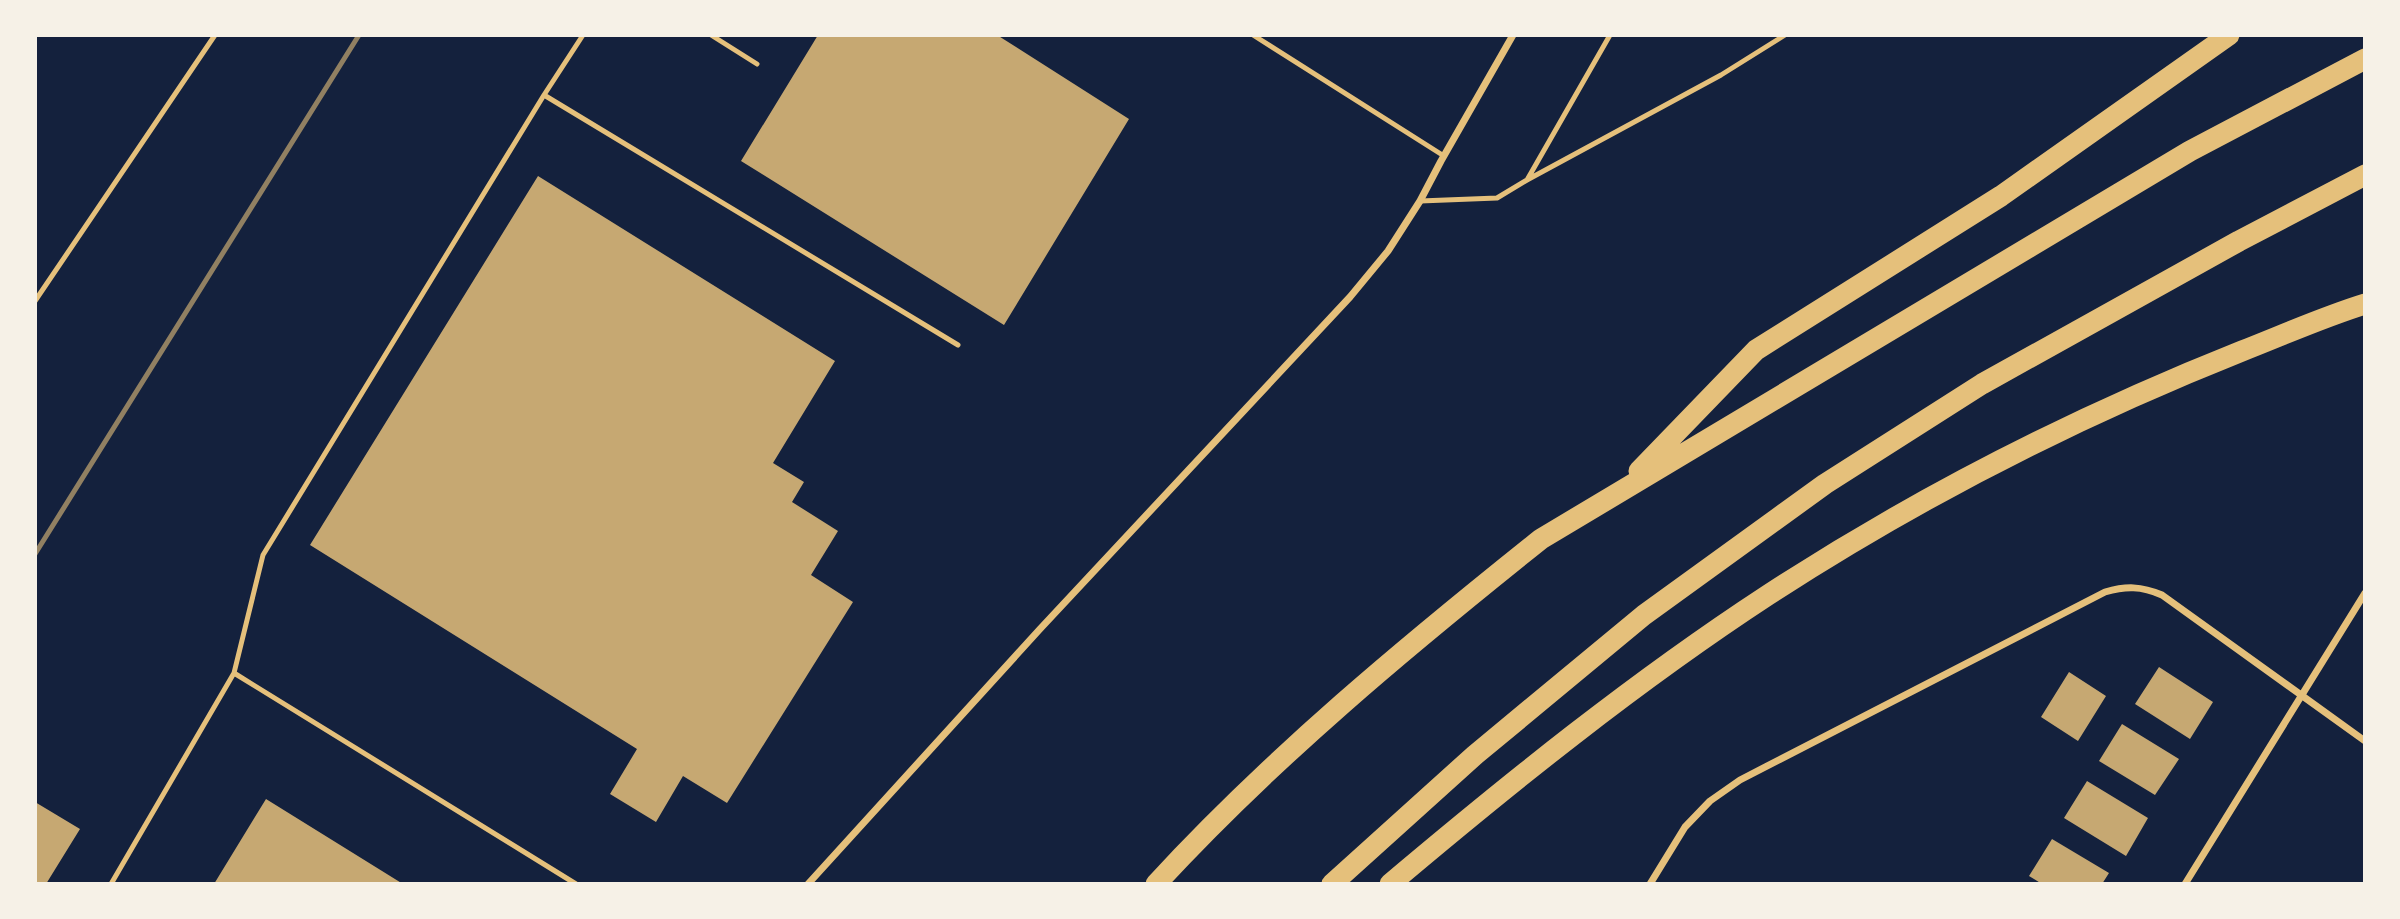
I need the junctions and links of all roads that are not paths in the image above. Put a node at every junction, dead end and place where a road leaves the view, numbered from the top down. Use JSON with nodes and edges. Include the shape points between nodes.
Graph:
{"nodes":[{"id":1,"x":215,"y":35,"type":"edge"},
{"id":2,"x":583,"y":35,"type":"edge"},
{"id":3,"x":710,"y":35,"type":"edge"},
{"id":4,"x":1253,"y":35,"type":"edge"},
{"id":5,"x":1513,"y":35,"type":"edge"},
{"id":6,"x":1610,"y":35,"type":"edge"},
{"id":7,"x":1785,"y":35,"type":"edge"},
{"id":8,"x":2229,"y":35,"type":"edge"},
{"id":9,"x":2365,"y":59,"type":"edge"},
{"id":10,"x":757,"y":64,"type":"dead end"},
{"id":11,"x":544,"y":95,"type":"junction"},
{"id":12,"x":1444,"y":156,"type":"junction"},
{"id":13,"x":2365,"y":174,"type":"edge"},
{"id":14,"x":1527,"y":180,"type":"junction"},
{"id":15,"x":1420,"y":201,"type":"junction"},
{"id":16,"x":35,"y":301,"type":"edge"},
{"id":17,"x":2365,"y":304,"type":"edge"},
{"id":18,"x":958,"y":345,"type":"dead end"},
{"id":19,"x":1618,"y":493,"type":"junction"},
{"id":20,"x":2365,"y":593,"type":"edge"},
{"id":21,"x":234,"y":673,"type":"junction"},
{"id":22,"x":2301,"y":696,"type":"junction"},
{"id":23,"x":2365,"y":741,"type":"edge"},
{"id":24,"x":111,"y":884,"type":"edge"},
{"id":25,"x":576,"y":884,"type":"edge"},
{"id":26,"x":808,"y":884,"type":"edge"},
{"id":27,"x":1156,"y":884,"type":"edge"},
{"id":28,"x":1332,"y":884,"type":"edge"},
{"id":29,"x":1390,"y":884,"type":"edge"},
{"id":30,"x":1650,"y":884,"type":"edge"},
{"id":31,"x":2185,"y":884,"type":"edge"}],
"edges":[{"from":1,"to":16,"type":"lane"},
{"from":2,"to":11,"type":"lane"},
{"from":3,"to":10,"type":"lane"},
{"from":4,"to":12,"type":"lane"},
{"from":5,"to":12,"type":"street"},
{"from":6,"to":14,"type":"lane"},
{"from":7,"to":14,"type":"lane","via":[[1721,75]]},
{"from":8,"to":19,"type":"highway","via":[[2001,196],[1756,351]]},
{"from":9,"to":19,"type":"highway","via":[[2190,151]]},
{"from":11,"to":18,"type":"lane"},
{"from":11,"to":21,"type":"lane","via":[[263,555]]},
{"from":12,"to":15,"type":"street"},
{"from":13,"to":28,"type":"highway","via":[[1982,384],[1825,484],[1644,615],[1475,755]]},
{"from":14,"to":15,"type":"lane","via":[[1497,198]]},
{"from":15,"to":26,"type":"street","via":[[1388,251],[1350,297]]},
{"from":17,"to":29,"type":"highway","via":[[2175,377],[1971,474],[1853,541],[1654,675],[1506,785]]},
{"from":19,"to":27,"type":"highway","via":[[1541,539],[1434,625],[1245,794]]},
{"from":20,"to":22,"type":"street"},
{"from":21,"to":24,"type":"lane"},
{"from":21,"to":25,"type":"lane"},
{"from":22,"to":23,"type":"street"},
{"from":22,"to":30,"type":"street","via":[[2162,595],[2134,587],[2105,592],[1740,780],[1710,801],[1685,827]]},
{"from":22,"to":31,"type":"street"}]}
